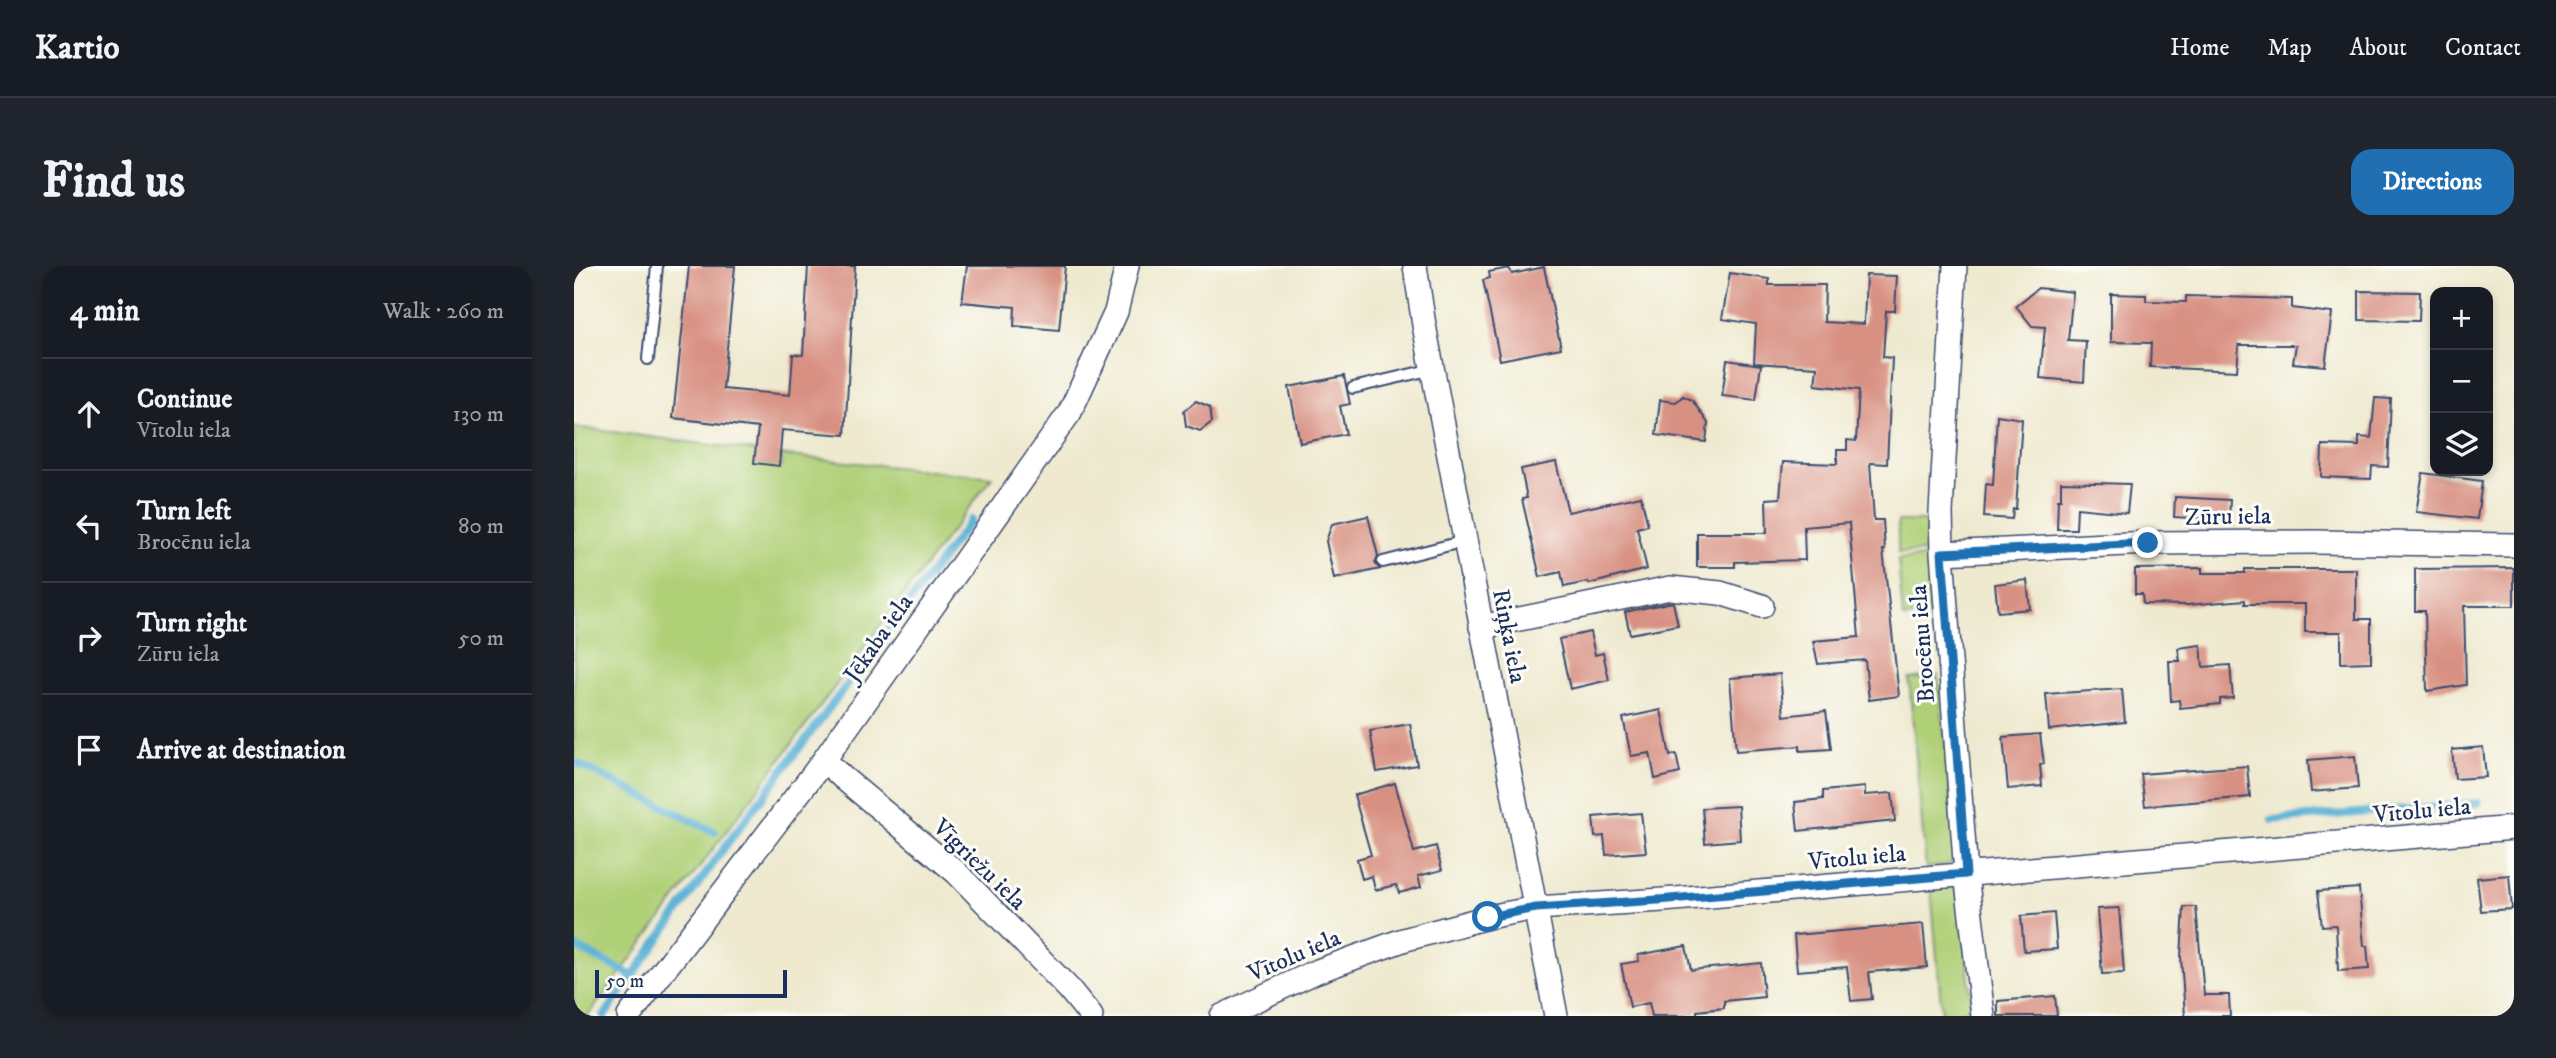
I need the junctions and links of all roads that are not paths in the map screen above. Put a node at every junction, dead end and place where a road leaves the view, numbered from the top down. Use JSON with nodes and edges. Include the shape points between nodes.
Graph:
{"nodes":[{"id":1,"x":657,"y":266,"type":"edge"},
{"id":2,"x":1127,"y":266,"type":"edge"},
{"id":3,"x":1415,"y":266,"type":"edge"},
{"id":4,"x":1955,"y":266,"type":"edge"},
{"id":5,"x":648,"y":359,"type":"dead end"},
{"id":6,"x":1433,"y":369,"type":"junction"},
{"id":7,"x":1353,"y":388,"type":"dead end"},
{"id":8,"x":1465,"y":541,"type":"junction"},
{"id":9,"x":2514,"y":545,"type":"edge"},
{"id":10,"x":1942,"y":553,"type":"junction"},
{"id":11,"x":1383,"y":562,"type":"dead end"},
{"id":12,"x":1762,"y":606,"type":"dead end"},
{"id":13,"x":1481,"y":627,"type":"junction"},
{"id":14,"x":824,"y":760,"type":"junction"},
{"id":15,"x":2514,"y":828,"type":"edge"},
{"id":16,"x":1966,"y":874,"type":"junction"},
{"id":17,"x":1536,"y":908,"type":"junction"},
{"id":18,"x":629,"y":1016,"type":"edge"},
{"id":19,"x":1091,"y":1016,"type":"edge"},
{"id":20,"x":1222,"y":1016,"type":"edge"},
{"id":21,"x":1556,"y":1016,"type":"edge"},
{"id":22,"x":1983,"y":1016,"type":"edge"}],
"edges":[{"from":1,"to":5,"type":"lane"},
{"from":2,"to":14,"type":"street","name":"Jēkaba iela","via":[[1116,312],[1070,412]]},
{"from":3,"to":6,"type":"street","name":"Riņķa iela"},
{"from":4,"to":10,"type":"street","name":"Brocēnu iela"},
{"from":6,"to":7,"type":"lane"},
{"from":6,"to":8,"type":"street","name":"Riņķa iela"},
{"from":8,"to":11,"type":"lane"},
{"from":8,"to":13,"type":"street","name":"Riņķa iela"},
{"from":9,"to":10,"type":"street","name":"Zūru iela","via":[[2148,543]]},
{"from":10,"to":16,"type":"street","name":"Brocēnu iela"},
{"from":12,"to":13,"type":"street","via":[[1720,593],[1670,588]]},
{"from":13,"to":17,"type":"street","name":"Riņķa iela"},
{"from":14,"to":18,"type":"street","name":"Jēkaba iela"},
{"from":14,"to":19,"type":"street","name":"Vīgriežu iela","via":[[957,873]]},
{"from":15,"to":16,"type":"street","name":"Vītolu iela"},
{"from":16,"to":17,"type":"street","name":"Vītolu iela"},
{"from":16,"to":22,"type":"street","name":"Brocēnu iela"},
{"from":17,"to":20,"type":"street","name":"Vītolu iela","via":[[1403,940],[1315,972]]},
{"from":17,"to":21,"type":"street","name":"Riņķa iela"}]}
